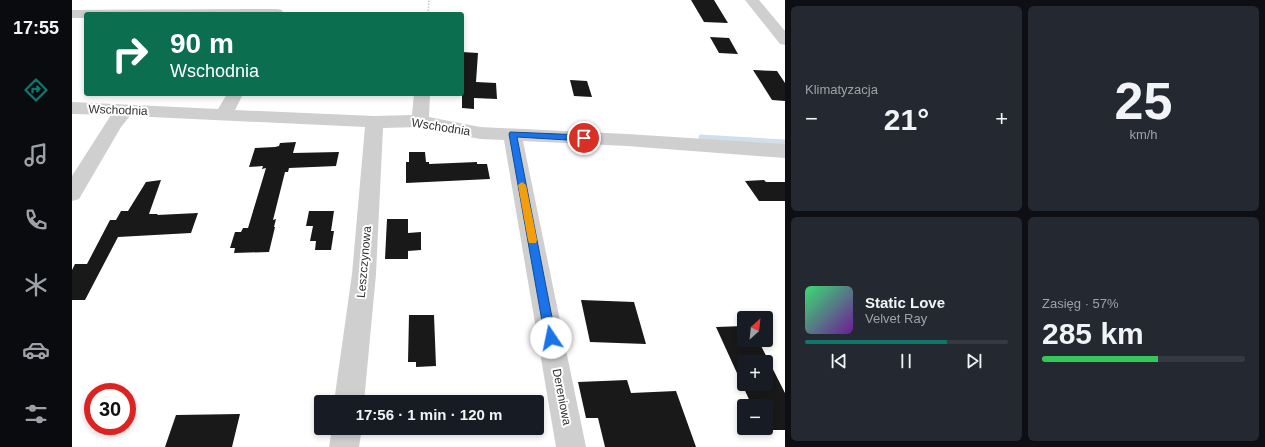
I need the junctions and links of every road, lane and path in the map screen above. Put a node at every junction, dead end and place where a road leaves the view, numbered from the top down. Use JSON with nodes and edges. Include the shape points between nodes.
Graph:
{"nodes":[{"id":1,"x":284,"y":0,"type":"edge"},
{"id":2,"x":429,"y":0,"type":"edge"},
{"id":3,"x":752,"y":0,"type":"edge"},
{"id":4,"x":277,"y":12,"type":"edge"},
{"id":5,"x":428,"y":12,"type":"edge"},
{"id":6,"x":72,"y":14,"type":"edge"},
{"id":7,"x":84,"y":14,"type":"edge"},
{"id":8,"x":785,"y":41,"type":"edge"},
{"id":9,"x":234,"y":96,"type":"edge"},
{"id":10,"x":422,"y":96,"type":"edge"},
{"id":11,"x":72,"y":108,"type":"edge"},
{"id":12,"x":126,"y":110,"type":"junction"},
{"id":13,"x":224,"y":115,"type":"junction"},
{"id":14,"x":420,"y":121,"type":"junction"},
{"id":15,"x":374,"y":122,"type":"junction"},
{"id":16,"x":512,"y":134,"type":"junction"},
{"id":17,"x":785,"y":151,"type":"edge"},
{"id":18,"x":72,"y":193,"type":"edge"},
{"id":19,"x":350,"y":395,"type":"edge"},
{"id":20,"x":345,"y":435,"type":"edge"},
{"id":21,"x":344,"y":447,"type":"edge"},
{"id":22,"x":571,"y":447,"type":"edge"}],
"edges":[{"from":1,"to":4,"type":"street"},
{"from":2,"to":5,"type":"path"},
{"from":3,"to":8,"type":"street"},
{"from":6,"to":7,"type":"street"},
{"from":9,"to":13,"type":"street"},
{"from":10,"to":14,"type":"street"},
{"from":11,"to":12,"type":"street","name":"Wschodnia"},
{"from":12,"to":13,"type":"street","name":"Wschodnia"},
{"from":12,"to":18,"type":"street","via":[[114,124]]},
{"from":13,"to":15,"type":"street","name":"Wschodnia"},
{"from":14,"to":15,"type":"street","name":"Wschodnia"},
{"from":14,"to":16,"type":"street","name":"Wschodnia","via":[[480,133]]},
{"from":15,"to":19,"type":"street","name":"Leszczynowa","via":[[364,274]]},
{"from":16,"to":17,"type":"street","name":"Wschodnia"},
{"from":16,"to":22,"type":"street","name":"Dereniowa"},
{"from":20,"to":21,"type":"street"}]}
